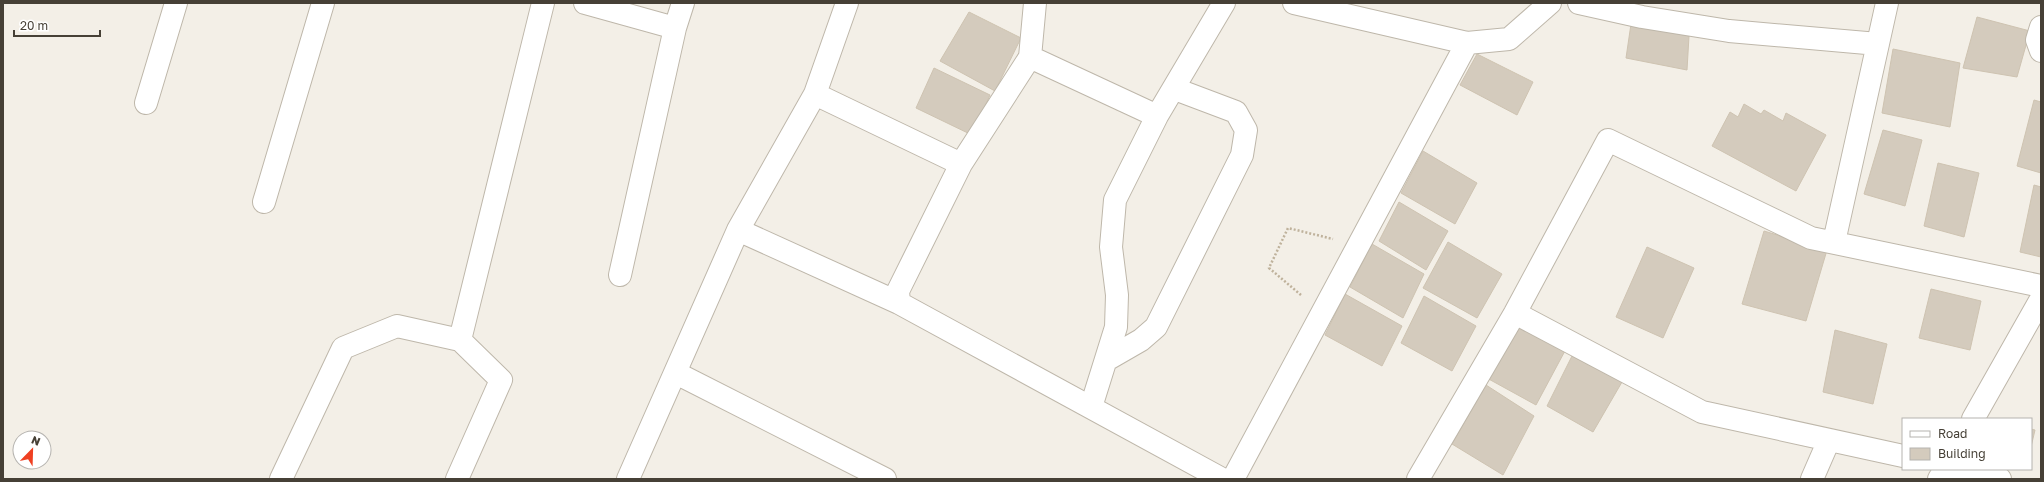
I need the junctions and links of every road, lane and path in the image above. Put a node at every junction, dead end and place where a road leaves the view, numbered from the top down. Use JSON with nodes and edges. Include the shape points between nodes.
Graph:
{"nodes":[{"id":1,"x":176,"y":3,"type":"edge"},
{"id":2,"x":323,"y":3,"type":"edge"},
{"id":3,"x":543,"y":3,"type":"edge"},
{"id":4,"x":585,"y":3,"type":"edge"},
{"id":5,"x":683,"y":3,"type":"edge"},
{"id":6,"x":847,"y":3,"type":"edge"},
{"id":7,"x":1035,"y":3,"type":"edge"},
{"id":8,"x":1224,"y":3,"type":"edge"},
{"id":9,"x":1294,"y":3,"type":"edge"},
{"id":10,"x":1550,"y":3,"type":"edge"},
{"id":11,"x":1579,"y":3,"type":"edge"},
{"id":12,"x":1887,"y":3,"type":"edge"},
{"id":13,"x":1328,"y":7,"type":"edge"},
{"id":14,"x":2041,"y":27,"type":"edge"},
{"id":15,"x":675,"y":28,"type":"junction"},
{"id":16,"x":1467,"y":43,"type":"junction"},
{"id":17,"x":1878,"y":44,"type":"junction"},
{"id":18,"x":2041,"y":51,"type":"edge"},
{"id":19,"x":1030,"y":57,"type":"junction"},
{"id":20,"x":1175,"y":89,"type":"junction"},
{"id":21,"x":815,"y":94,"type":"junction"},
{"id":22,"x":146,"y":103,"type":"dead end"},
{"id":23,"x":1157,"y":116,"type":"junction"},
{"id":24,"x":961,"y":164,"type":"junction"},
{"id":25,"x":264,"y":202,"type":"dead end"},
{"id":26,"x":738,"y":230,"type":"junction"},
{"id":27,"x":1834,"y":242,"type":"junction"},
{"id":28,"x":1358,"y":246,"type":"junction"},
{"id":29,"x":620,"y":275,"type":"dead end"},
{"id":30,"x":2041,"y":286,"type":"edge"},
{"id":31,"x":2041,"y":299,"type":"edge"},
{"id":32,"x":899,"y":303,"type":"junction"},
{"id":33,"x":1322,"y":313,"type":"junction"},
{"id":34,"x":1515,"y":313,"type":"junction"},
{"id":35,"x":460,"y":340,"type":"junction"},
{"id":36,"x":1108,"y":359,"type":"junction"},
{"id":37,"x":676,"y":373,"type":"junction"},
{"id":38,"x":1091,"y":407,"type":"junction"},
{"id":39,"x":1974,"y":418,"type":"edge"},
{"id":40,"x":1829,"y":440,"type":"junction"},
{"id":41,"x":1902,"y":456,"type":"edge"},
{"id":42,"x":1944,"y":470,"type":"edge"},
{"id":43,"x":1963,"y":470,"type":"edge"},
{"id":44,"x":281,"y":479,"type":"edge"},
{"id":45,"x":457,"y":479,"type":"edge"},
{"id":46,"x":628,"y":479,"type":"edge"},
{"id":47,"x":885,"y":479,"type":"edge"},
{"id":48,"x":1222,"y":479,"type":"edge"},
{"id":49,"x":1233,"y":479,"type":"edge"},
{"id":50,"x":1418,"y":479,"type":"edge"},
{"id":51,"x":1812,"y":479,"type":"edge"},
{"id":52,"x":1939,"y":479,"type":"edge"},
{"id":53,"x":2000,"y":479,"type":"edge"}],
"edges":[{"from":1,"to":22,"type":"street"},
{"from":2,"to":25,"type":"street"},
{"from":3,"to":35,"type":"street"},
{"from":4,"to":15,"type":"street"},
{"from":5,"to":15,"type":"street"},
{"from":6,"to":21,"type":"street"},
{"from":7,"to":19,"type":"street"},
{"from":8,"to":20,"type":"street"},
{"from":9,"to":13,"type":"street"},
{"from":10,"to":16,"type":"street","via":[[1509,39]]},
{"from":11,"to":17,"type":"street","via":[[1642,17],[1729,31]]},
{"from":12,"to":17,"type":"street"},
{"from":13,"to":16,"type":"street"},
{"from":14,"to":18,"type":"street","via":[[2037,40]]},
{"from":15,"to":29,"type":"street"},
{"from":16,"to":28,"type":"street"},
{"from":17,"to":27,"type":"street"},
{"from":19,"to":23,"type":"street"},
{"from":19,"to":24,"type":"street"},
{"from":20,"to":23,"type":"street"},
{"from":20,"to":36,"type":"street","via":[[1236,112],[1246,130],[1242,155],[1156,327],[1141,340]]},
{"from":21,"to":24,"type":"street"},
{"from":21,"to":26,"type":"street"},
{"from":23,"to":36,"type":"street","via":[[1115,200],[1110,247],[1116,295],[1116,327]]},
{"from":24,"to":32,"type":"street","via":[[898,291]]},
{"from":26,"to":32,"type":"street"},
{"from":26,"to":37,"type":"street"},
{"from":27,"to":30,"type":"street"},
{"from":27,"to":34,"type":"street","via":[[1811,238],[1608,140]]},
{"from":28,"to":33,"type":"street"},
{"from":28,"to":33,"type":"path","via":[[1288,228],[1268,268]]},
{"from":31,"to":39,"type":"street"},
{"from":32,"to":38,"type":"street"},
{"from":33,"to":49,"type":"street"},
{"from":34,"to":40,"type":"street","via":[[1702,412]]},
{"from":34,"to":50,"type":"street"},
{"from":35,"to":44,"type":"street","via":[[397,326],[343,348]]},
{"from":35,"to":45,"type":"street","via":[[501,380]]},
{"from":36,"to":38,"type":"street"},
{"from":37,"to":46,"type":"street"},
{"from":37,"to":47,"type":"street"},
{"from":38,"to":48,"type":"street"},
{"from":40,"to":41,"type":"street"},
{"from":40,"to":51,"type":"street"},
{"from":42,"to":52,"type":"street"},
{"from":43,"to":53,"type":"street"}]}
